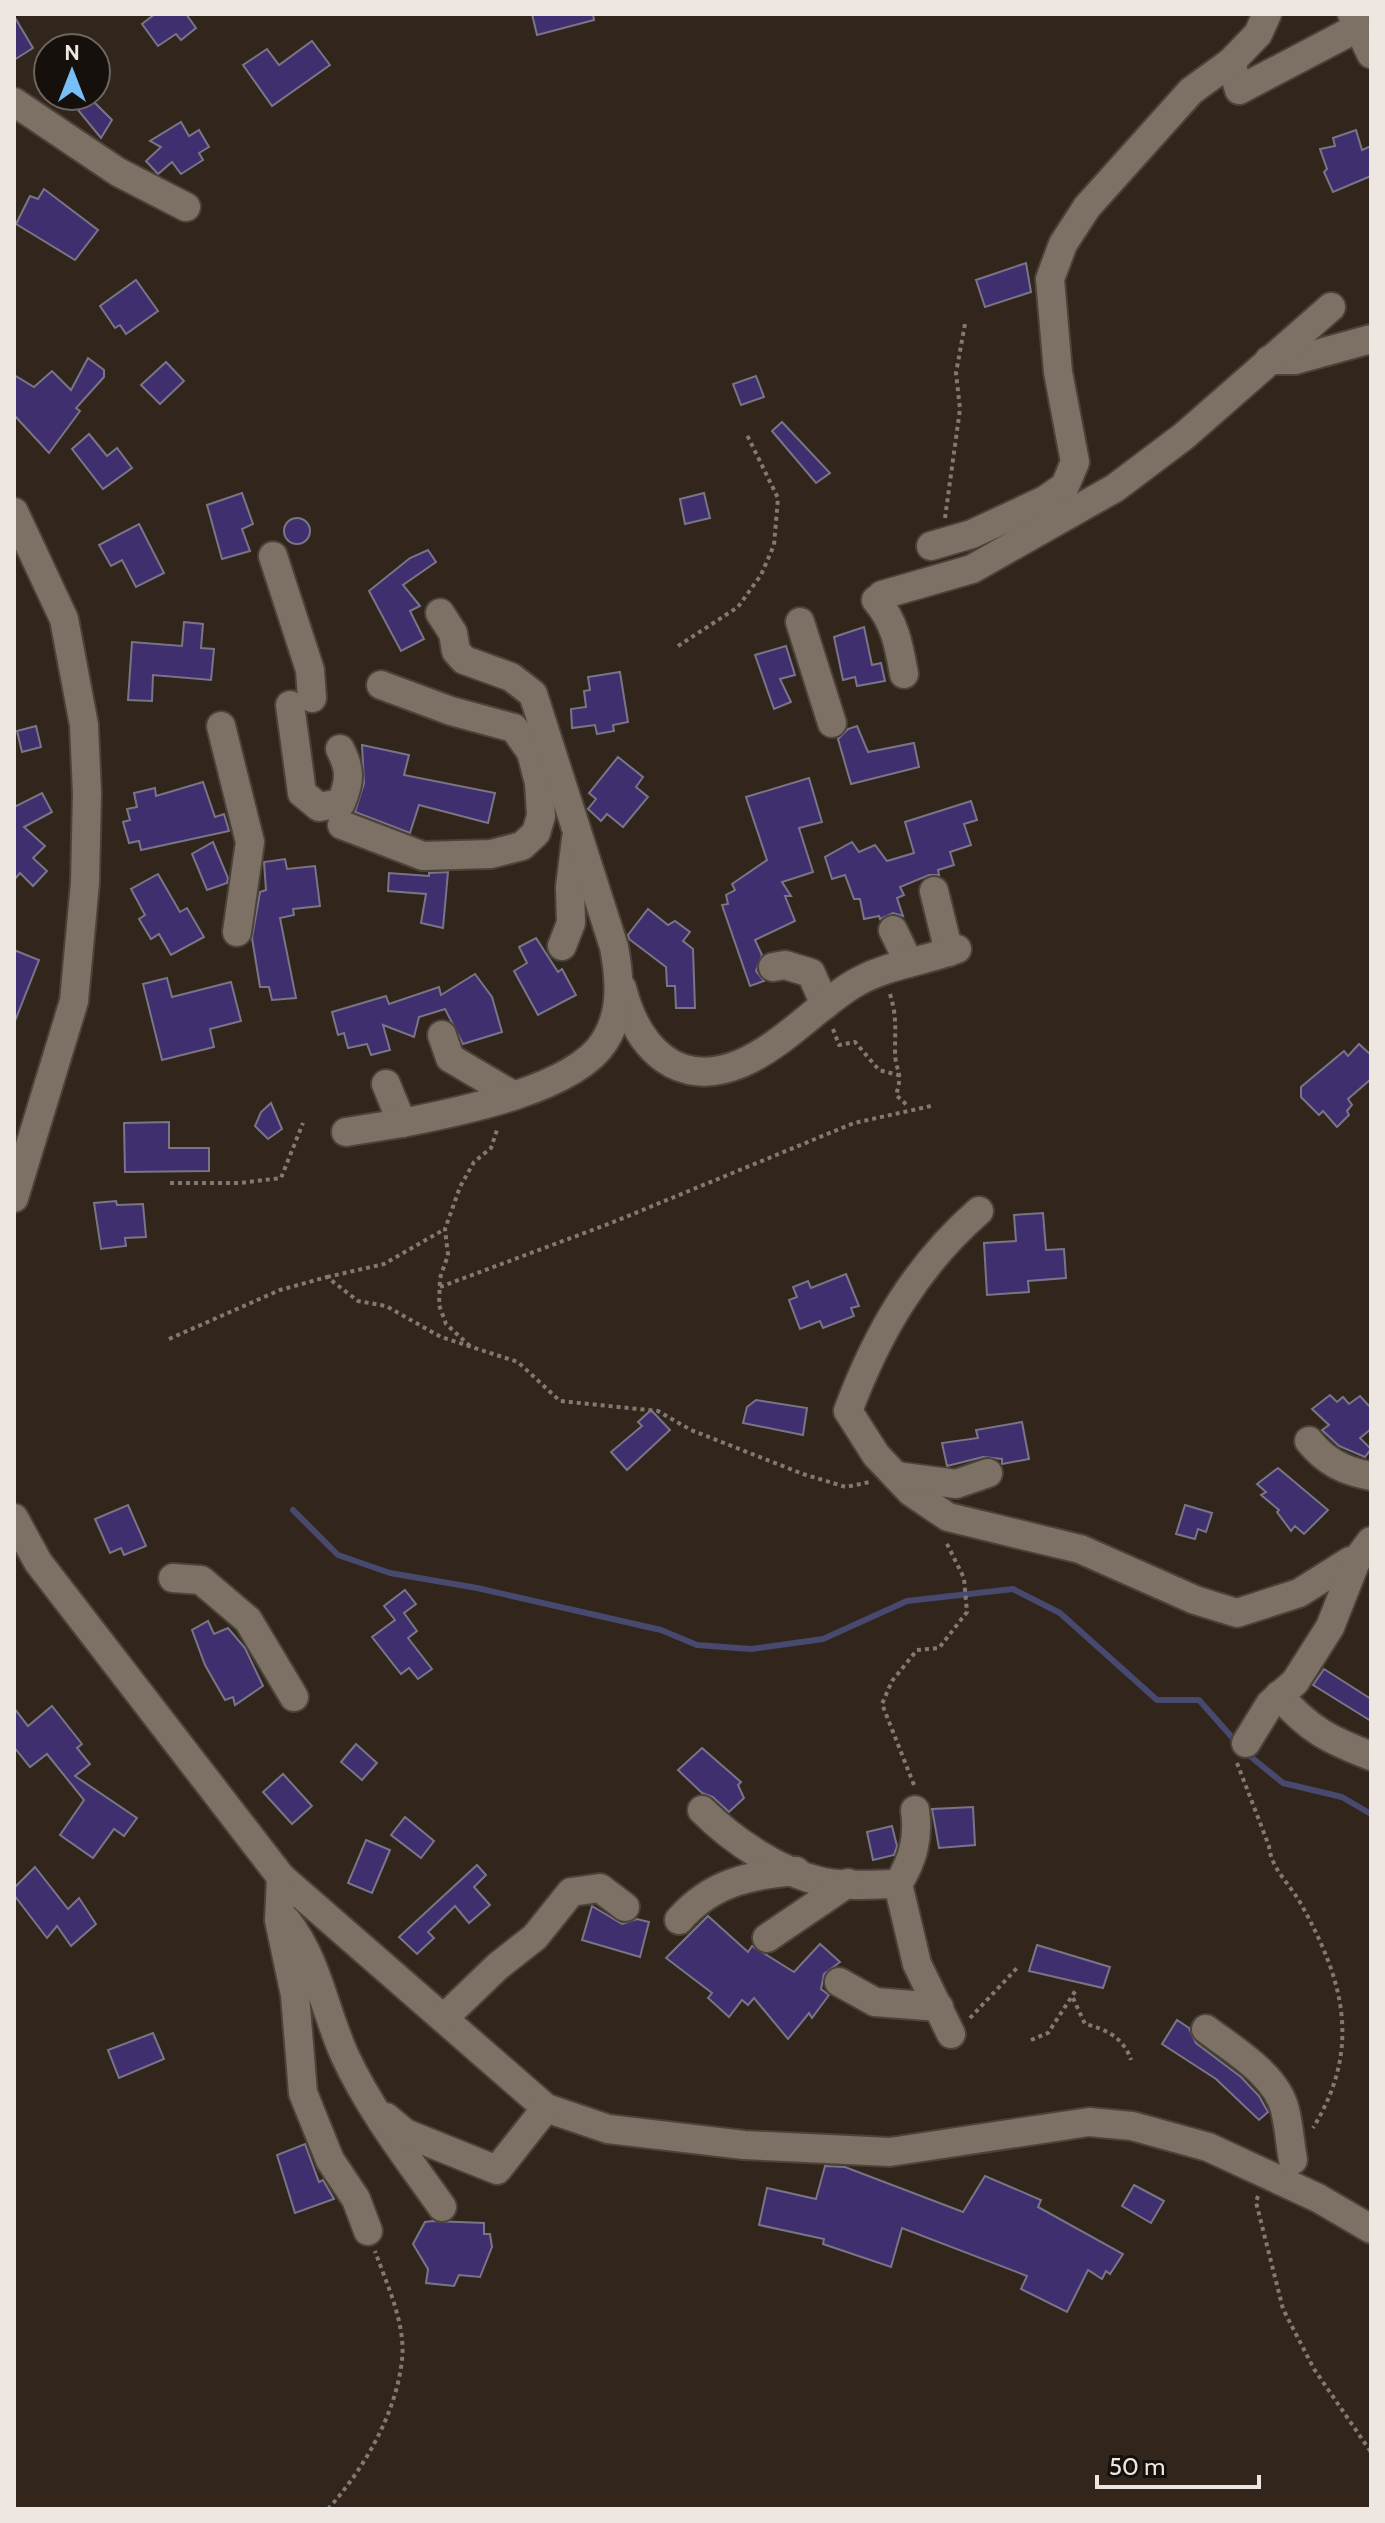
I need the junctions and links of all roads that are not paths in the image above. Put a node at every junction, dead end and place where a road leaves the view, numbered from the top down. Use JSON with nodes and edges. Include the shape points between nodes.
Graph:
{"nodes":[{"id":1,"x":1267,"y":14,"type":"edge"},
{"id":2,"x":1355,"y":21,"type":"edge"},
{"id":3,"x":1371,"y":54,"type":"edge"},
{"id":4,"x":1231,"y":62,"type":"junction"},
{"id":5,"x":14,"y":102,"type":"edge"},
{"id":6,"x":186,"y":207,"type":"dead end"},
{"id":7,"x":1331,"y":307,"type":"dead end"},
{"id":8,"x":1371,"y":339,"type":"edge"},
{"id":9,"x":1269,"y":360,"type":"junction"},
{"id":10,"x":14,"y":512,"type":"edge"},
{"id":11,"x":931,"y":546,"type":"road end"},
{"id":12,"x":273,"y":556,"type":"dead end"},
{"id":13,"x":440,"y":613,"type":"dead end"},
{"id":14,"x":800,"y":622,"type":"dead end"},
{"id":15,"x":904,"y":674,"type":"dead end"},
{"id":16,"x":381,"y":685,"type":"dead end"},
{"id":17,"x":832,"y":723,"type":"dead end"},
{"id":18,"x":221,"y":726,"type":"dead end"},
{"id":19,"x":340,"y":749,"type":"dead end"},
{"id":20,"x":342,"y":825,"type":"dead end"},
{"id":21,"x":576,"y":826,"type":"junction"},
{"id":22,"x":934,"y":891,"type":"dead end"},
{"id":23,"x":893,"y":930,"type":"dead end"},
{"id":24,"x":237,"y":932,"type":"dead end"},
{"id":25,"x":562,"y":946,"type":"dead end"},
{"id":26,"x":773,"y":967,"type":"dead end"},
{"id":27,"x":896,"y":967,"type":"junction"},
{"id":28,"x":620,"y":979,"type":"junction"},
{"id":29,"x":825,"y":1005,"type":"junction"},
{"id":30,"x":442,"y":1035,"type":"dead end"},
{"id":31,"x":386,"y":1084,"type":"dead end"},
{"id":32,"x":511,"y":1094,"type":"junction"},
{"id":33,"x":402,"y":1123,"type":"junction"},
{"id":34,"x":346,"y":1132,"type":"dead end"},
{"id":35,"x":14,"y":1198,"type":"edge"},
{"id":36,"x":979,"y":1211,"type":"dead end"},
{"id":37,"x":1309,"y":1441,"type":"dead end"},
{"id":38,"x":988,"y":1473,"type":"dead end"},
{"id":39,"x":1371,"y":1476,"type":"edge"},
{"id":40,"x":884,"y":1479,"type":"junction"},
{"id":41,"x":14,"y":1518,"type":"edge"},
{"id":42,"x":1365,"y":1549,"type":"edge"},
{"id":43,"x":173,"y":1578,"type":"dead end"},
{"id":44,"x":1279,"y":1695,"type":"junction"},
{"id":45,"x":294,"y":1697,"type":"dead end"},
{"id":46,"x":1246,"y":1743,"type":"road end"},
{"id":47,"x":1371,"y":1756,"type":"edge"},
{"id":48,"x":915,"y":1798,"type":"road end"},
{"id":49,"x":702,"y":1810,"type":"dead end"},
{"id":50,"x":796,"y":1871,"type":"junction"},
{"id":51,"x":281,"y":1877,"type":"junction"},
{"id":52,"x":848,"y":1883,"type":"junction"},
{"id":53,"x":898,"y":1884,"type":"junction"},
{"id":54,"x":625,"y":1907,"type":"dead end"},
{"id":55,"x":279,"y":1910,"type":"junction"},
{"id":56,"x":679,"y":1920,"type":"dead end"},
{"id":57,"x":767,"y":1938,"type":"dead end"},
{"id":58,"x":839,"y":1982,"type":"dead end"},
{"id":59,"x":939,"y":2007,"type":"junction"},
{"id":60,"x":444,"y":2018,"type":"junction"},
{"id":61,"x":958,"y":2029,"type":"road end"},
{"id":62,"x":1206,"y":2029,"type":"dead end"},
{"id":63,"x":373,"y":2106,"type":"junction"},
{"id":64,"x":546,"y":2108,"type":"junction"},
{"id":65,"x":1293,"y":2160,"type":"road end"},
{"id":66,"x":442,"y":2207,"type":"dead end"},
{"id":67,"x":1371,"y":2229,"type":"edge"},
{"id":68,"x":368,"y":2231,"type":"road end"}],
"edges":[{"from":1,"to":4,"type":"street","via":[[1258,34]]},
{"from":2,"to":3,"type":"street"},
{"from":2,"to":4,"type":"street","via":[[1239,90]]},
{"from":4,"to":11,"type":"street","via":[[1191,91],[1087,207],[1063,244],[1050,279],[1058,372],[1075,462],[1065,486],[972,534]]},
{"from":5,"to":6,"type":"street","via":[[118,172]]},
{"from":7,"to":9,"type":"street"},
{"from":8,"to":9,"type":"street","via":[[1295,360]]},
{"from":9,"to":15,"type":"street","via":[[1184,436],[1062,521],[972,569],[879,598],[898,639]]},
{"from":10,"to":35,"type":"street","via":[[64,619],[84,725],[87,793],[74,1001]]},
{"from":12,"to":19,"type":"street","via":[[310,670],[301,702],[302,793],[319,807],[341,803],[349,784]]},
{"from":13,"to":21,"type":"street","via":[[464,660],[511,677],[533,694]]},
{"from":14,"to":17,"type":"street"},
{"from":16,"to":20,"type":"street","via":[[514,728],[531,752],[541,816],[536,833],[522,846],[491,854],[423,856]]},
{"from":18,"to":24,"type":"street","via":[[250,842]]},
{"from":21,"to":25,"type":"street","via":[[571,923]]},
{"from":21,"to":28,"type":"street"},
{"from":22,"to":27,"type":"street","via":[[953,951]]},
{"from":23,"to":27,"type":"street"},
{"from":26,"to":29,"type":"street","via":[[811,973]]},
{"from":27,"to":29,"type":"street","via":[[854,984]]},
{"from":28,"to":29,"type":"street","via":[[628,1009],[655,1055],[680,1066],[714,1071],[742,1063]]},
{"from":28,"to":32,"type":"street","via":[[615,1018],[604,1043],[581,1067]]},
{"from":30,"to":32,"type":"street","via":[[450,1058]]},
{"from":31,"to":33,"type":"street"},
{"from":32,"to":33,"type":"street"},
{"from":33,"to":34,"type":"street"},
{"from":36,"to":40,"type":"street","via":[[947,1238],[915,1277],[867,1360],[848,1411],[876,1455]]},
{"from":37,"to":39,"type":"street","via":[[1323,1458]]},
{"from":38,"to":40,"type":"street","via":[[956,1484]]},
{"from":40,"to":42,"type":"street","via":[[948,1517],[1080,1549],[1237,1613],[1299,1593]]},
{"from":41,"to":51,"type":"street","via":[[38,1562]]},
{"from":42,"to":44,"type":"street","via":[[1330,1627],[1295,1682]]},
{"from":43,"to":45,"type":"street","via":[[201,1580],[248,1620]]},
{"from":44,"to":46,"type":"street"},
{"from":44,"to":47,"type":"street","via":[[1325,1739]]},
{"from":48,"to":53,"type":"street","via":[[919,1833]]},
{"from":49,"to":50,"type":"street","via":[[726,1835]]},
{"from":50,"to":52,"type":"street","via":[[824,1882]]},
{"from":50,"to":56,"type":"street","via":[[729,1881],[695,1902]]},
{"from":51,"to":55,"type":"street"},
{"from":51,"to":60,"type":"street"},
{"from":52,"to":53,"type":"street"},
{"from":52,"to":57,"type":"street"},
{"from":53,"to":59,"type":"street","via":[[917,1964]]},
{"from":54,"to":60,"type":"street","via":[[600,1888],[571,1892],[535,1937]]},
{"from":55,"to":63,"type":"street","via":[[300,1938],[345,2056]]},
{"from":55,"to":68,"type":"street","via":[[295,1995],[303,2093],[330,2160],[356,2199]]},
{"from":58,"to":59,"type":"street","via":[[875,2002]]},
{"from":59,"to":61,"type":"street"},
{"from":60,"to":64,"type":"street"},
{"from":62,"to":65,"type":"street","via":[[1277,2090]]},
{"from":63,"to":64,"type":"street","via":[[405,2133],[497,2170]]},
{"from":63,"to":66,"type":"street"},
{"from":64,"to":67,"type":"street","via":[[608,2129],[744,2145],[890,2152],[1089,2122],[1132,2126],[1208,2147]]}]}
